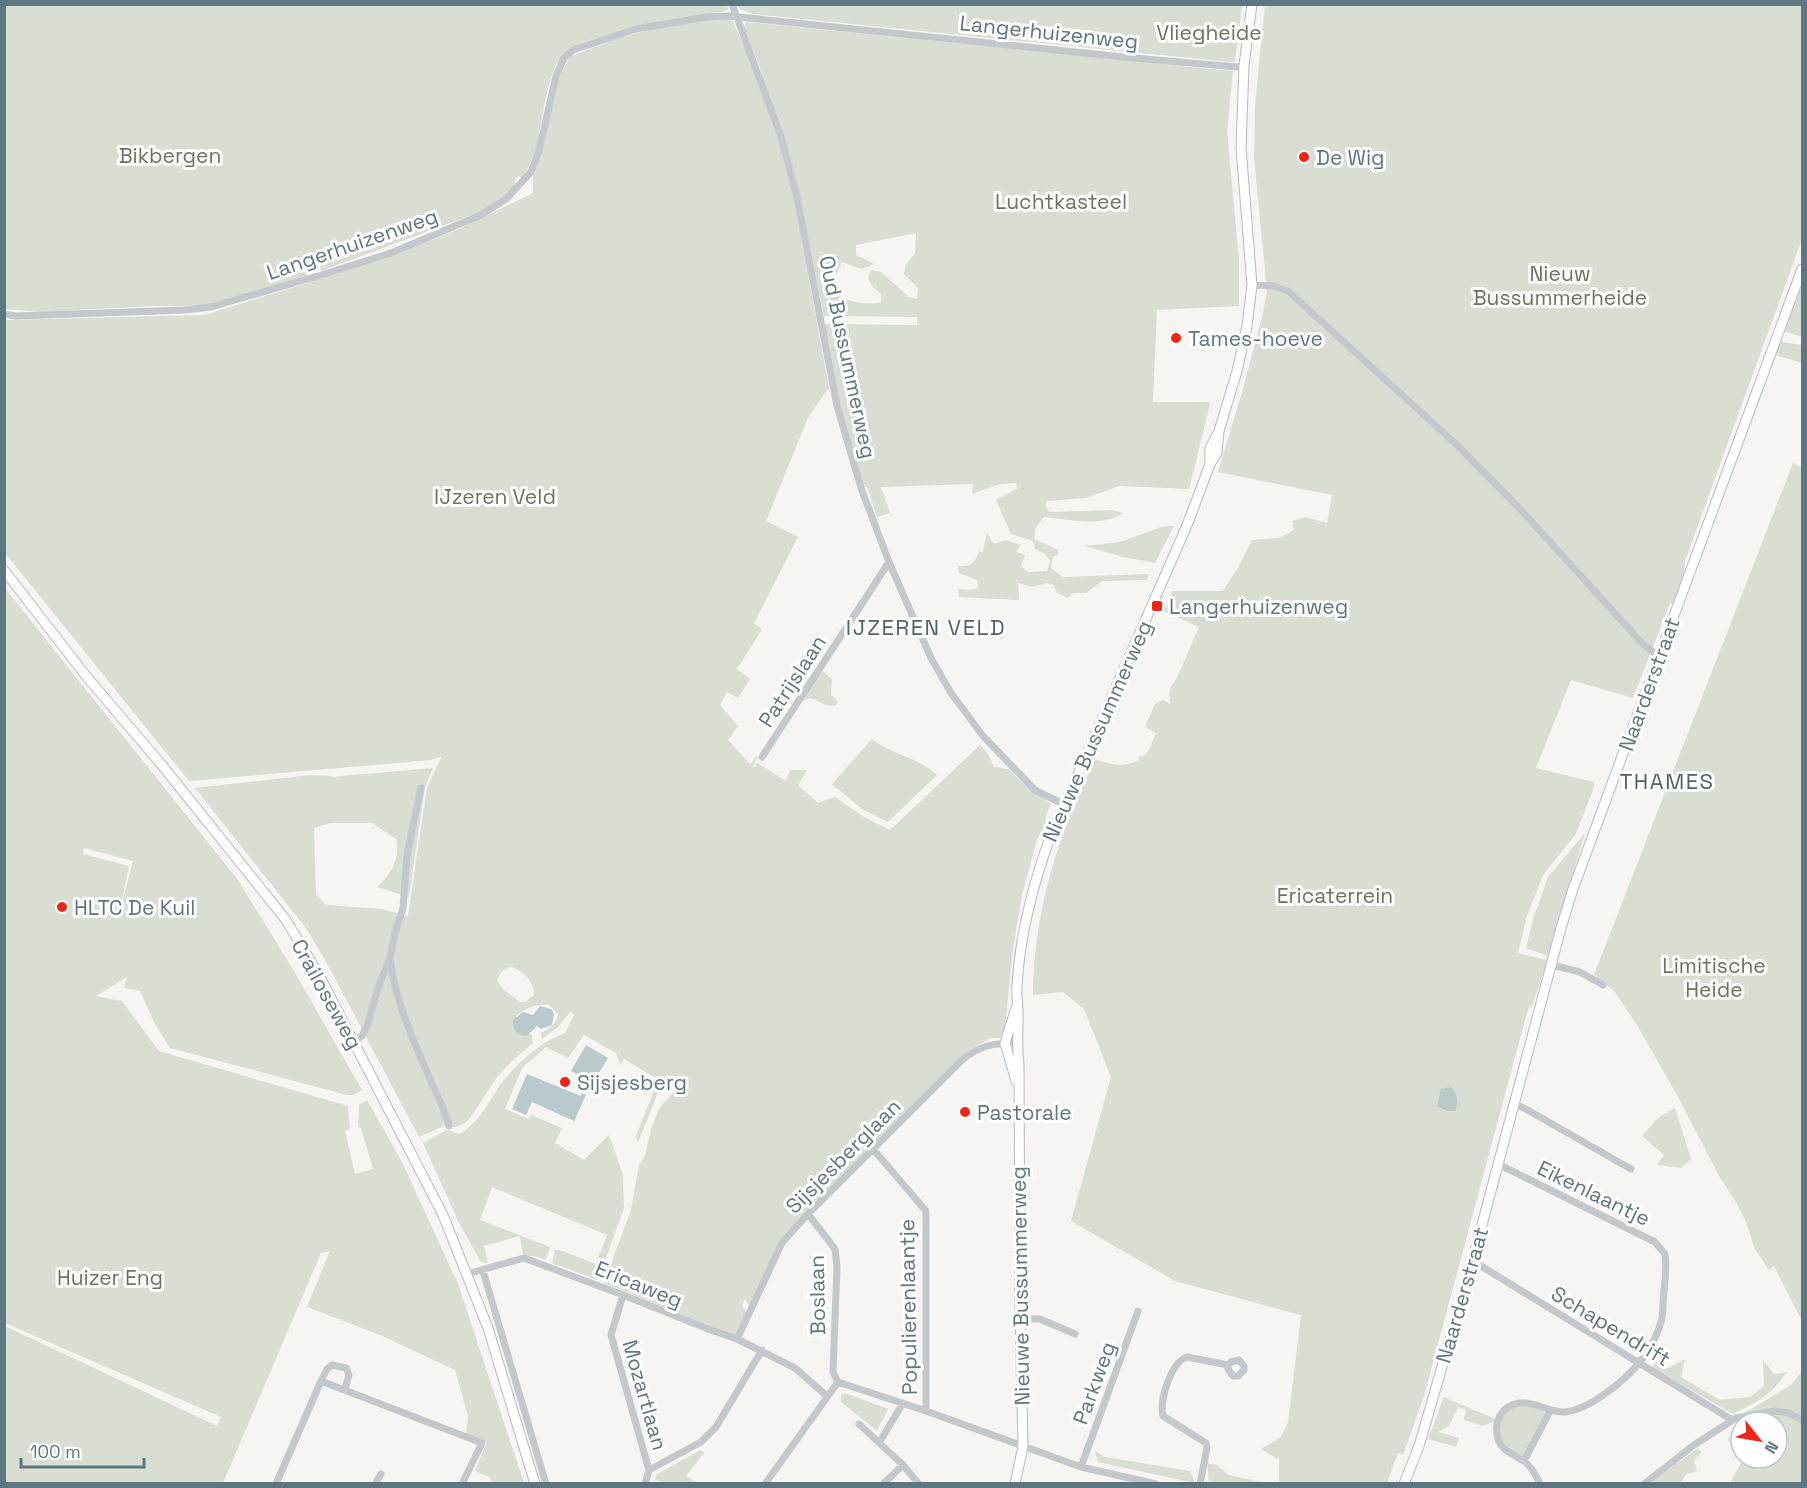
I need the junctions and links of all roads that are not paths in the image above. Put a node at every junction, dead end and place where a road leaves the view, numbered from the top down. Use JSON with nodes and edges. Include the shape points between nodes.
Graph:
{"nodes":[{"id":1,"x":732,"y":4,"type":"edge"},
{"id":2,"x":1252,"y":4,"type":"edge"},
{"id":3,"x":736,"y":17,"type":"junction"},
{"id":4,"x":1244,"y":65,"type":"junction"},
{"id":5,"x":1803,"y":269,"type":"edge"},
{"id":6,"x":1252,"y":285,"type":"junction"},
{"id":7,"x":4,"y":314,"type":"edge"},
{"id":8,"x":889,"y":562,"type":"junction"},
{"id":9,"x":4,"y":570,"type":"edge"},
{"id":10,"x":1660,"y":655,"type":"junction"},
{"id":11,"x":762,"y":757,"type":"dead end"},
{"id":12,"x":421,"y":788,"type":"dead end"},
{"id":13,"x":1063,"y":804,"type":"junction"},
{"id":14,"x":390,"y":958,"type":"junction"},
{"id":15,"x":1552,"y":965,"type":"junction"},
{"id":16,"x":1603,"y":985,"type":"dead end"},
{"id":17,"x":1017,"y":1006,"type":"junction"},
{"id":18,"x":354,"y":1042,"type":"junction"},
{"id":19,"x":1005,"y":1043,"type":"junction"},
{"id":20,"x":1016,"y":1044,"type":"junction"},
{"id":21,"x":1018,"y":1089,"type":"junction"},
{"id":22,"x":1514,"y":1104,"type":"junction"},
{"id":23,"x":449,"y":1126,"type":"dead end"},
{"id":24,"x":873,"y":1149,"type":"junction"},
{"id":25,"x":1498,"y":1164,"type":"junction"},
{"id":26,"x":1631,"y":1169,"type":"dead end"},
{"id":27,"x":808,"y":1214,"type":"junction"},
{"id":28,"x":1473,"y":1261,"type":"junction"},
{"id":29,"x":483,"y":1271,"type":"junction"},
{"id":30,"x":466,"y":1274,"type":"junction"},
{"id":31,"x":623,"y":1294,"type":"junction"},
{"id":32,"x":1138,"y":1311,"type":"dead end"},
{"id":33,"x":1020,"y":1319,"type":"junction"},
{"id":34,"x":1076,"y":1334,"type":"dead end"},
{"id":35,"x":737,"y":1339,"type":"junction"},
{"id":36,"x":762,"y":1350,"type":"junction"},
{"id":37,"x":1640,"y":1363,"type":"junction"},
{"id":38,"x":1228,"y":1365,"type":"dead end"},
{"id":39,"x":321,"y":1381,"type":"junction"},
{"id":40,"x":838,"y":1382,"type":"junction"},
{"id":41,"x":345,"y":1389,"type":"junction"},
{"id":42,"x":827,"y":1396,"type":"junction"},
{"id":43,"x":903,"y":1403,"type":"junction"},
{"id":44,"x":926,"y":1411,"type":"junction"},
{"id":45,"x":1550,"y":1411,"type":"junction"},
{"id":46,"x":1789,"y":1413,"type":"edge"},
{"id":47,"x":1729,"y":1416,"type":"edge"},
{"id":48,"x":1803,"y":1420,"type":"edge"},
{"id":49,"x":1729,"y":1422,"type":"edge"},
{"id":50,"x":859,"y":1424,"type":"dead end"},
{"id":51,"x":879,"y":1443,"type":"junction"},
{"id":52,"x":1023,"y":1446,"type":"junction"},
{"id":53,"x":1524,"y":1461,"type":"junction"},
{"id":54,"x":903,"y":1465,"type":"junction"},
{"id":55,"x":1081,"y":1467,"type":"junction"},
{"id":56,"x":649,"y":1470,"type":"junction"},
{"id":57,"x":381,"y":1474,"type":"dead end"},
{"id":58,"x":276,"y":1484,"type":"edge"},
{"id":59,"x":375,"y":1484,"type":"edge"},
{"id":60,"x":462,"y":1484,"type":"edge"},
{"id":61,"x":535,"y":1484,"type":"edge"},
{"id":62,"x":546,"y":1484,"type":"edge"},
{"id":63,"x":645,"y":1484,"type":"edge"},
{"id":64,"x":765,"y":1484,"type":"edge"},
{"id":65,"x":883,"y":1484,"type":"edge"},
{"id":66,"x":919,"y":1484,"type":"edge"},
{"id":67,"x":1015,"y":1484,"type":"edge"},
{"id":68,"x":1156,"y":1484,"type":"edge"},
{"id":69,"x":1200,"y":1484,"type":"edge"},
{"id":70,"x":1404,"y":1484,"type":"edge"},
{"id":71,"x":1540,"y":1484,"type":"edge"},
{"id":72,"x":1644,"y":1484,"type":"edge"}],
"edges":[{"from":1,"to":3,"type":"street","name":"Oud Bussummerweg"},
{"from":2,"to":4,"type":"main road","name":"Nieuwe Bussummerweg"},
{"from":3,"to":4,"type":"street","name":"Langerhuizenweg","via":[[1123,57]]},
{"from":3,"to":7,"type":"street","name":"Langerhuizenweg","via":[[707,17],[636,29],[573,50],[564,58],[556,76],[531,172],[506,199],[481,215],[391,253],[211,306]]},
{"from":3,"to":8,"type":"street","name":"Oud Bussummerweg","via":[[781,137],[797,197],[837,406],[861,488]]},
{"from":4,"to":6,"type":"main road","name":"Nieuwe Bussummerweg","via":[[1240,148]]},
{"from":5,"to":10,"type":"main road","name":"Naarderstraat"},
{"from":6,"to":10,"type":"street","via":[[1288,291],[1315,315],[1458,446],[1641,642]]},
{"from":6,"to":13,"type":"main road","name":"Nieuwe Bussummerweg","via":[[1237,371],[1192,514]]},
{"from":8,"to":11,"type":"street","name":"Patrijslaan"},
{"from":8,"to":13,"type":"street","name":"Oud Bussummerweg","via":[[931,658],[951,693],[983,736],[1035,790]]},
{"from":9,"to":18,"type":"main road","name":"Crailoseweg","via":[[286,921]]},
{"from":10,"to":15,"type":"main road","name":"Naarderstraat","via":[[1573,889]]},
{"from":12,"to":14,"type":"street","via":[[407,855],[403,908]]},
{"from":13,"to":17,"type":"main road","name":"Nieuwe Bussummerweg","via":[[1032,887],[1023,927]]},
{"from":14,"to":18,"type":"street","via":[[367,1026]]},
{"from":14,"to":23,"type":"street","via":[[394,985]]},
{"from":15,"to":16,"type":"street","via":[[1580,972]]},
{"from":15,"to":22,"type":"main road","name":"Naarderstraat"},
{"from":17,"to":19,"type":"main road","name":"Nieuwe Bussummerweg"},
{"from":17,"to":20,"type":"main road","name":"Nieuwe Bussummerweg"},
{"from":18,"to":30,"type":"main road","name":"Crailoseweg","via":[[443,1215]]},
{"from":19,"to":20,"type":"street","name":"Sijsjesberglaan"},
{"from":19,"to":21,"type":"main road","name":"Nieuwe Bussummerweg"},
{"from":19,"to":24,"type":"street","name":"Sijsjesberglaan","via":[[985,1045],[962,1060]]},
{"from":20,"to":21,"type":"main road","name":"Nieuwe Bussummerweg"},
{"from":21,"to":33,"type":"main road","name":"Nieuwe Bussummerweg","via":[[1023,1155]]},
{"from":22,"to":25,"type":"main road","name":"Naarderstraat"},
{"from":22,"to":26,"type":"street"},
{"from":24,"to":27,"type":"street","name":"Sijsjesberglaan"},
{"from":24,"to":44,"type":"street","name":"Populierenlaantje","via":[[926,1211]]},
{"from":25,"to":28,"type":"main road","name":"Naarderstraat"},
{"from":25,"to":37,"type":"street","name":"Eikenlaantje","via":[[1655,1242],[1665,1254],[1662,1318]]},
{"from":27,"to":35,"type":"street","name":"Sijsjesberglaan","via":[[782,1243]]},
{"from":27,"to":40,"type":"street","name":"Boslaan","via":[[835,1249],[833,1372]]},
{"from":28,"to":37,"type":"street","name":"Schapendrift"},
{"from":28,"to":70,"type":"main road","name":"Naarderstraat","via":[[1419,1446]]},
{"from":29,"to":30,"type":"street","name":"Ericaweg"},
{"from":29,"to":31,"type":"street","name":"Ericaweg","via":[[524,1258]]},
{"from":29,"to":62,"type":"street"},
{"from":30,"to":61,"type":"main road","name":"Crailoseweg","via":[[488,1328]]},
{"from":31,"to":35,"type":"street","name":"Ericaweg"},
{"from":31,"to":56,"type":"street","name":"Mozartlaan","via":[[611,1335]]},
{"from":32,"to":55,"type":"street","name":"Parkweg"},
{"from":33,"to":34,"type":"street","via":[[1040,1319]]},
{"from":33,"to":52,"type":"main road","name":"Nieuwe Bussummerweg"},
{"from":35,"to":36,"type":"street","name":"Ericaweg"},
{"from":36,"to":42,"type":"street","name":"Ericaweg","via":[[795,1368]]},
{"from":36,"to":56,"type":"street","via":[[716,1427],[701,1442]]},
{"from":37,"to":45,"type":"street","via":[[1595,1401],[1565,1412]]},
{"from":37,"to":47,"type":"street","name":"Schapendrift"},
{"from":38,"to":69,"type":"street","via":[[1182,1358],[1166,1384],[1163,1416],[1206,1443]]},
{"from":39,"to":41,"type":"street"},
{"from":39,"to":41,"type":"street","via":[[332,1365],[346,1368]]},
{"from":39,"to":58,"type":"street"},
{"from":40,"to":42,"type":"street"},
{"from":40,"to":43,"type":"street"},
{"from":41,"to":60,"type":"street","via":[[482,1443]]},
{"from":42,"to":64,"type":"street"},
{"from":43,"to":44,"type":"street"},
{"from":43,"to":51,"type":"street"},
{"from":44,"to":52,"type":"street"},
{"from":45,"to":53,"type":"street"},
{"from":45,"to":53,"type":"street","via":[[1523,1402],[1513,1404],[1498,1418],[1497,1437],[1501,1446]]},
{"from":46,"to":48,"type":"street"},
{"from":49,"to":72,"type":"street"},
{"from":50,"to":51,"type":"street"},
{"from":51,"to":54,"type":"street"},
{"from":52,"to":55,"type":"street"},
{"from":52,"to":67,"type":"main road","name":"Nieuwe Bussummerweg"},
{"from":53,"to":71,"type":"street"},
{"from":54,"to":65,"type":"street"},
{"from":54,"to":66,"type":"street"},
{"from":55,"to":68,"type":"street"},
{"from":56,"to":63,"type":"street"},
{"from":57,"to":59,"type":"street"}]}
